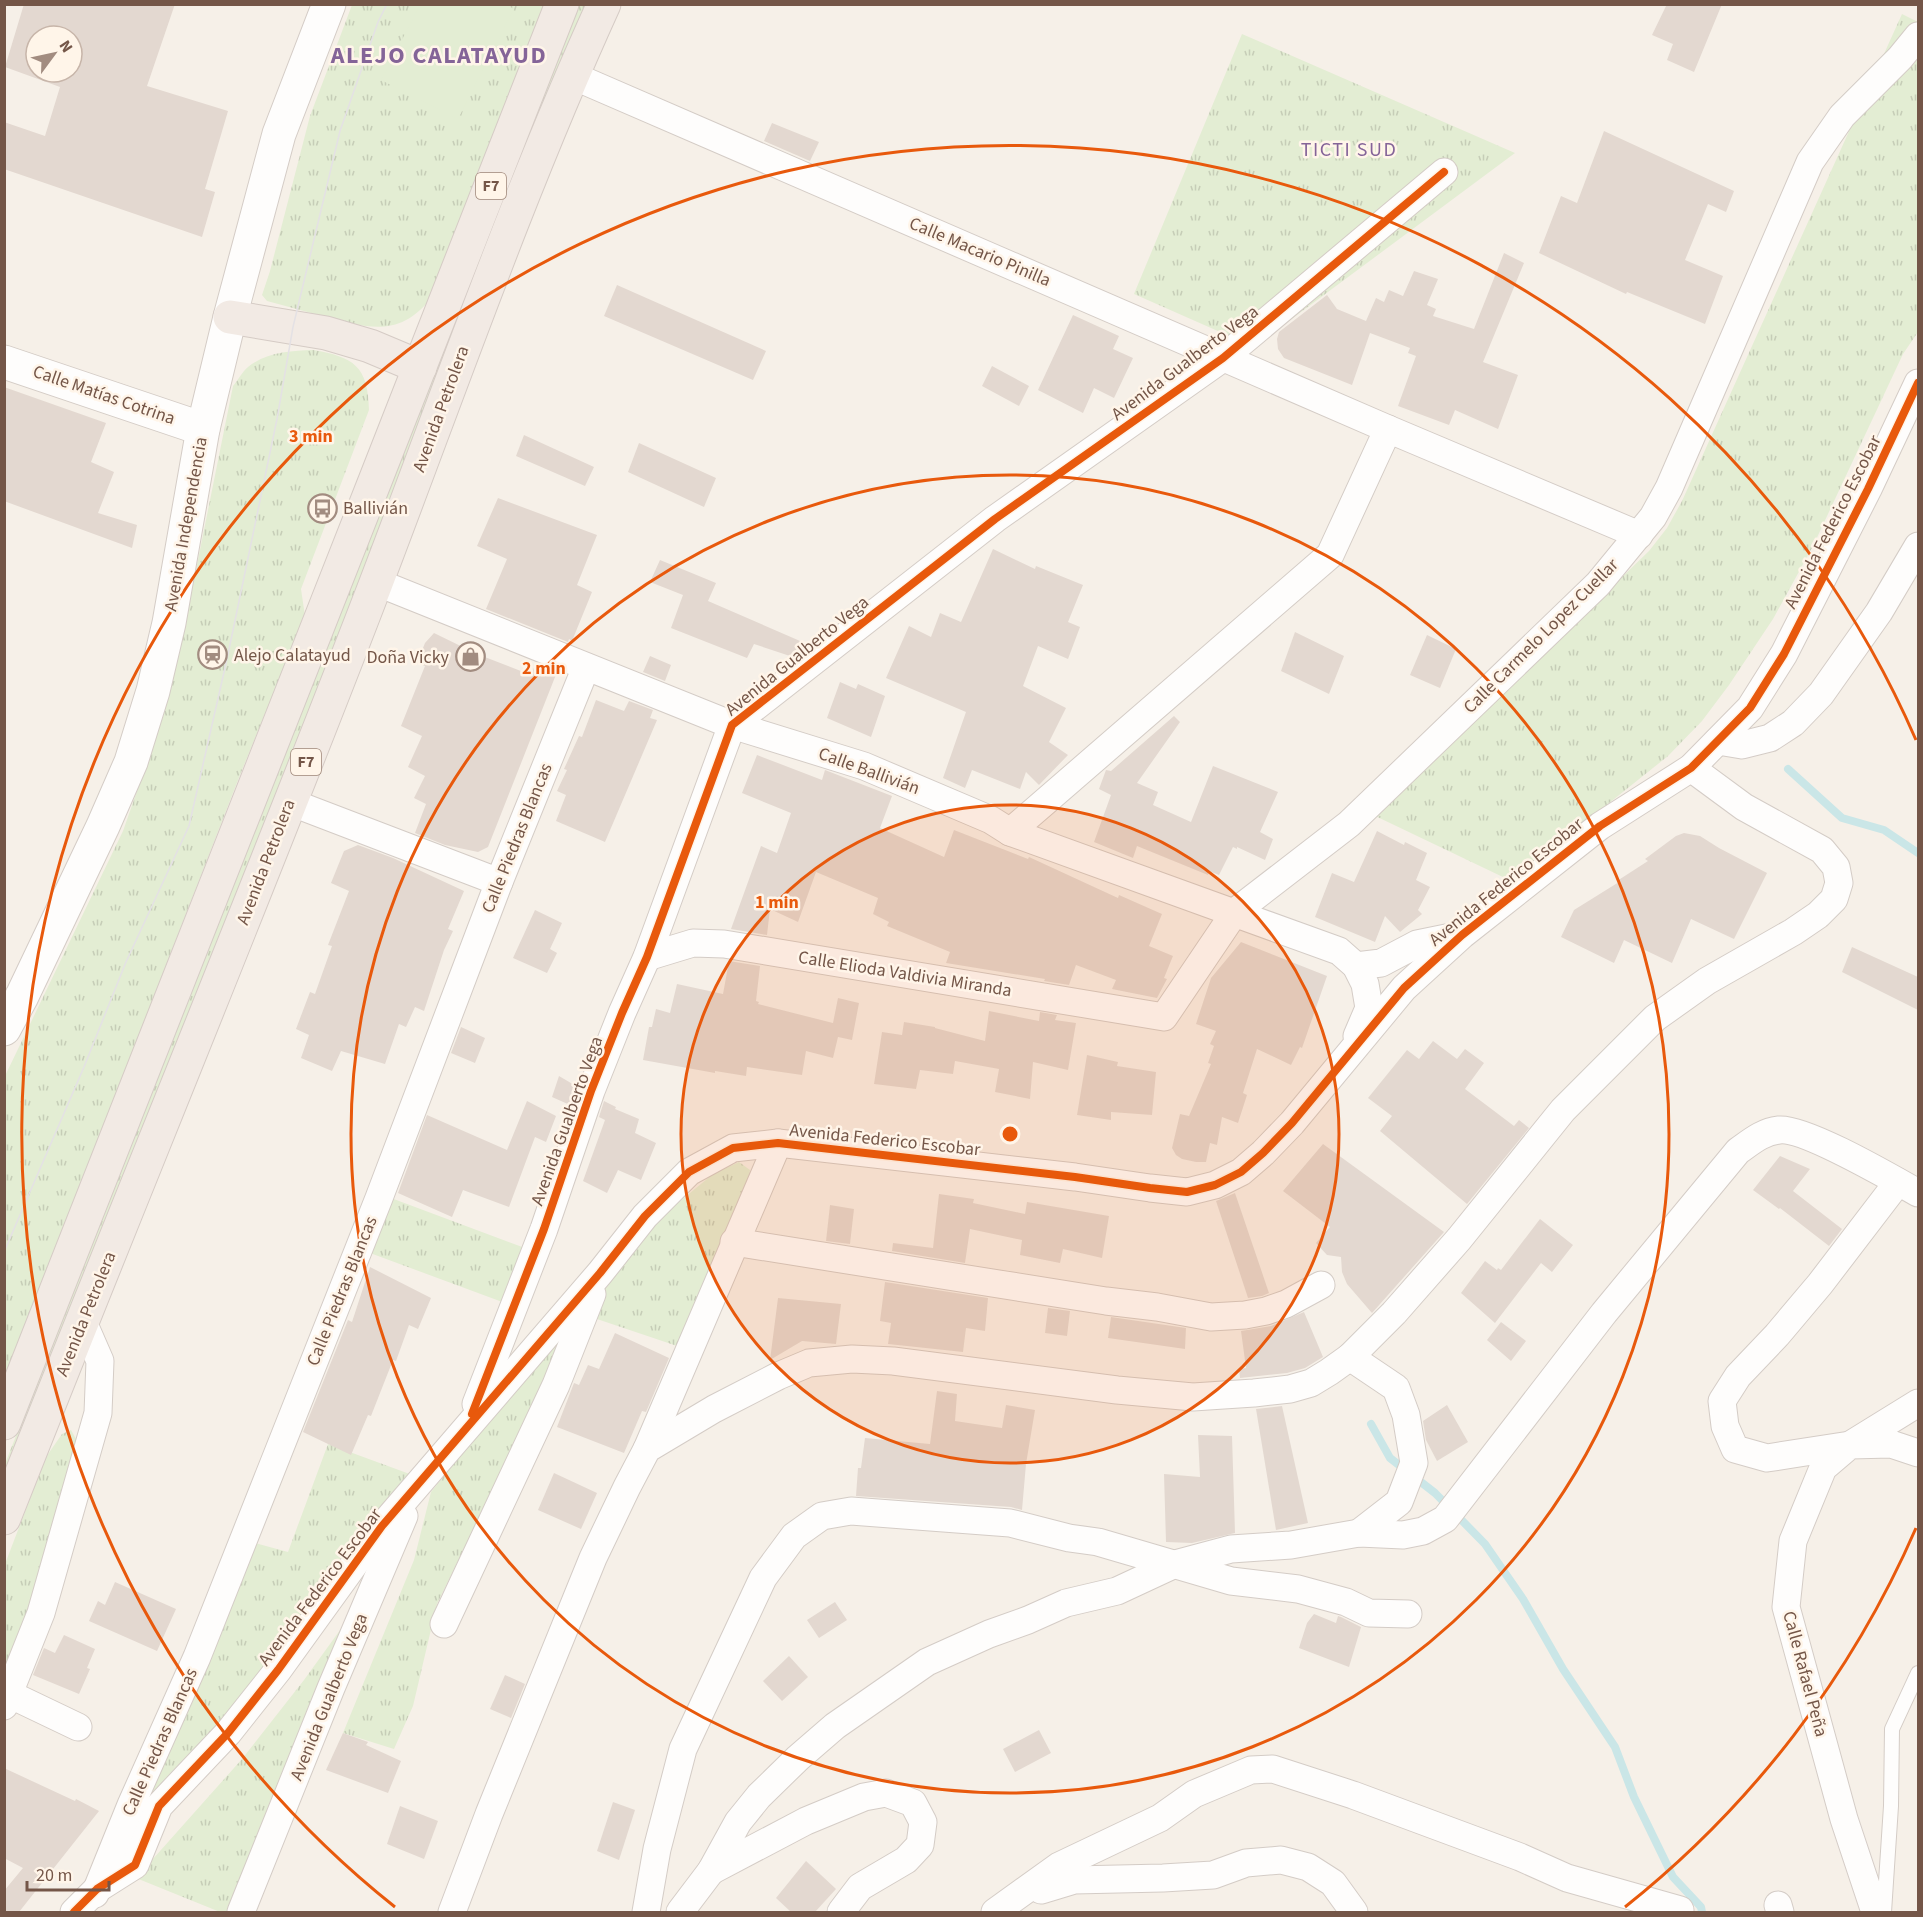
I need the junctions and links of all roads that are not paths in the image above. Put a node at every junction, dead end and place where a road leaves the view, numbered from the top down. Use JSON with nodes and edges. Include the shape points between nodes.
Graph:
{"nodes":[{"id":1,"x":329,"y":4,"type":"edge"},
{"id":2,"x":562,"y":4,"type":"edge"},
{"id":3,"x":604,"y":4,"type":"edge"},
{"id":4,"x":1918,"y":36,"type":"edge"},
{"id":5,"x":572,"y":75,"type":"junction"},
{"id":6,"x":1444,"y":172,"type":"dead end"},
{"id":7,"x":230,"y":317,"type":"junction"},
{"id":8,"x":1223,"y":358,"type":"junction"},
{"id":9,"x":4,"y":362,"type":"edge"},
{"id":10,"x":420,"y":367,"type":"junction"},
{"id":11,"x":1918,"y":383,"type":"edge"},
{"id":12,"x":203,"y":429,"type":"junction"},
{"id":13,"x":1388,"y":429,"type":"junction"},
{"id":14,"x":1639,"y":535,"type":"junction"},
{"id":15,"x":1918,"y":546,"type":"edge"},
{"id":16,"x":376,"y":582,"type":"junction"},
{"id":17,"x":586,"y":667,"type":"junction"},
{"id":18,"x":732,"y":725,"type":"junction"},
{"id":19,"x":1718,"y":741,"type":"junction"},
{"id":20,"x":1691,"y":768,"type":"junction"},
{"id":21,"x":290,"y":802,"type":"junction"},
{"id":22,"x":1010,"y":832,"type":"junction"},
{"id":23,"x":499,"y":882,"type":"junction"},
{"id":24,"x":1235,"y":912,"type":"junction"},
{"id":25,"x":1462,"y":935,"type":"junction"},
{"id":26,"x":647,"y":957,"type":"junction"},
{"id":27,"x":1356,"y":966,"type":"junction"},
{"id":28,"x":13,"y":992,"type":"edge"},
{"id":29,"x":1164,"y":1017,"type":"joint"},
{"id":30,"x":4,"y":1029,"type":"edge"},
{"id":31,"x":1351,"y":1054,"type":"junction"},
{"id":32,"x":778,"y":1143,"type":"junction"},
{"id":33,"x":1908,"y":1188,"type":"edge"},
{"id":34,"x":734,"y":1242,"type":"junction"},
{"id":35,"x":600,"y":1273,"type":"junction"},
{"id":36,"x":1321,"y":1285,"type":"dead end"},
{"id":37,"x":83,"y":1322,"type":"junction"},
{"id":38,"x":1350,"y":1357,"type":"junction"},
{"id":39,"x":1918,"y":1403,"type":"edge"},
{"id":40,"x":4,"y":1423,"type":"edge"},
{"id":41,"x":466,"y":1428,"type":"junction"},
{"id":42,"x":1850,"y":1445,"type":"junction"},
{"id":43,"x":647,"y":1449,"type":"junction"},
{"id":44,"x":1918,"y":1453,"type":"edge"},
{"id":45,"x":420,"y":1483,"type":"junction"},
{"id":46,"x":4,"y":1518,"type":"edge"},
{"id":47,"x":1359,"y":1533,"type":"junction"},
{"id":48,"x":1119,"y":1548,"type":"junction"},
{"id":49,"x":1175,"y":1563,"type":"junction"},
{"id":50,"x":1117,"y":1591,"type":"junction"},
{"id":51,"x":1408,"y":1614,"type":"dead end"},
{"id":52,"x":444,"y":1624,"type":"dead end"},
{"id":53,"x":1918,"y":1672,"type":"edge"},
{"id":54,"x":7,"y":1700,"type":"edge"},
{"id":55,"x":78,"y":1727,"type":"dead end"},
{"id":56,"x":711,"y":1871,"type":"junction"},
{"id":57,"x":94,"y":1901,"type":"edge"},
{"id":58,"x":1000,"y":1909,"type":"edge"},
{"id":59,"x":1680,"y":1910,"type":"dead end"},
{"id":60,"x":74,"y":1912,"type":"edge"},
{"id":61,"x":241,"y":1912,"type":"edge"},
{"id":62,"x":452,"y":1912,"type":"edge"},
{"id":63,"x":646,"y":1912,"type":"edge"},
{"id":64,"x":680,"y":1912,"type":"edge"},
{"id":65,"x":841,"y":1912,"type":"edge"},
{"id":66,"x":1354,"y":1912,"type":"edge"},
{"id":67,"x":1875,"y":1912,"type":"edge"},
{"id":68,"x":1884,"y":1912,"type":"edge"}],
"edges":[{"from":1,"to":7,"type":"street","name":"Avenida Independencia","via":[[279,134]]},
{"from":2,"to":10,"type":"highway","name":"Avenida Petrolera","number":"F7"},
{"from":3,"to":5,"type":"highway","name":"Avenida Petrolera","number":"F7"},
{"from":4,"to":14,"type":"street","name":"Calle Carmelo Lopez Cuellar","via":[[1842,116],[1810,162],[1669,488]]},
{"from":5,"to":8,"type":"street","name":"Calle Macario Pinilla"},
{"from":5,"to":16,"type":"highway","name":"Avenida Petrolera","number":"F7","via":[[481,300]]},
{"from":6,"to":8,"type":"street","name":"Avenida Gualberto Vega"},
{"from":7,"to":10,"type":"highway","via":[[326,333]]},
{"from":7,"to":12,"type":"street","name":"Avenida Independencia"},
{"from":8,"to":13,"type":"street","name":"Calle Macario Pinilla"},
{"from":8,"to":18,"type":"street","name":"Avenida Gualberto Vega","via":[[995,519]]},
{"from":9,"to":12,"type":"street","name":"Calle Matías Cotrina"},
{"from":10,"to":40,"type":"highway","name":"Avenida Petrolera","number":"F7"},
{"from":11,"to":19,"type":"street","name":"Avenida Federico Escobar","via":[[1784,654],[1750,708]]},
{"from":12,"to":28,"type":"street","name":"Avenida Independencia","via":[[169,623],[130,762],[103,826]]},
{"from":13,"to":14,"type":"street","name":"Calle Macario Pinilla"},
{"from":13,"to":22,"type":"street","via":[[1330,555]]},
{"from":14,"to":24,"type":"street","name":"Calle Carmelo Lopez Cuellar","via":[[1598,584],[1349,824]]},
{"from":15,"to":19,"type":"street","via":[[1841,667],[1793,723],[1770,738],[1742,745]]},
{"from":16,"to":17,"type":"street","name":"Calle Ballivián"},
{"from":16,"to":21,"type":"highway","name":"Avenida Petrolera","number":"F7"},
{"from":17,"to":18,"type":"street","name":"Calle Ballivián"},
{"from":17,"to":23,"type":"street","name":"Calle Piedras Blancas"},
{"from":18,"to":22,"type":"street","name":"Calle Ballivián","via":[[864,766],[991,820]]},
{"from":18,"to":26,"type":"street","name":"Avenida Gualberto Vega"},
{"from":19,"to":20,"type":"street","name":"Avenida Federico Escobar"},
{"from":20,"to":25,"type":"street","name":"Avenida Federico Escobar","via":[[1600,826]]},
{"from":20,"to":38,"type":"street","via":[[1744,807],[1822,850],[1836,867],[1839,883],[1834,899],[1810,921],[1707,981],[1655,1018],[1563,1110],[1459,1239]]},
{"from":21,"to":23,"type":"street"},
{"from":21,"to":37,"type":"highway","name":"Avenida Petrolera","number":"F7"},
{"from":22,"to":24,"type":"street","name":"Calle Ballivián"},
{"from":23,"to":57,"type":"street","name":"Calle Piedras Blancas","via":[[202,1646],[131,1805]]},
{"from":24,"to":27,"type":"street","name":"Calle Ballivián","via":[[1339,951]]},
{"from":24,"to":29,"type":"street","name":"Calle Carmelo Lopez Cuellar"},
{"from":25,"to":27,"type":"street","via":[[1416,944],[1381,963]]},
{"from":25,"to":31,"type":"street","name":"Avenida Federico Escobar","via":[[1404,988]]},
{"from":26,"to":29,"type":"street","name":"Calle Elioda Valdivia Miranda","via":[[693,943],[723,944]]},
{"from":26,"to":41,"type":"street","name":"Avenida Gualberto Vega","via":[[591,1091],[544,1229]]},
{"from":27,"to":31,"type":"street","via":[[1365,984],[1369,1008]]},
{"from":28,"to":30,"type":"street","name":"Avenida Independencia"},
{"from":31,"to":32,"type":"street","name":"Avenida Federico Escobar","via":[[1256,1160],[1215,1185],[1187,1192]]},
{"from":32,"to":34,"type":"street"},
{"from":32,"to":35,"type":"street","name":"Avenida Federico Escobar","via":[[733,1148],[689,1172],[645,1216]]},
{"from":33,"to":42,"type":"street","via":[[1738,1376],[1722,1401],[1725,1426],[1736,1449],[1767,1458]]},
{"from":33,"to":47,"type":"street","via":[[1810,1136],[1781,1129],[1761,1134],[1738,1151],[1604,1313],[1444,1519],[1423,1531],[1403,1535]]},
{"from":34,"to":36,"type":"street","via":[[1211,1317],[1266,1311]]},
{"from":34,"to":43,"type":"street"},
{"from":35,"to":41,"type":"street","name":"Avenida Federico Escobar"},
{"from":35,"to":52,"type":"street","via":[[556,1385]]},
{"from":37,"to":46,"type":"highway","name":"Avenida Petrolera","number":"F7"},
{"from":37,"to":54,"type":"street","via":[[100,1361],[98,1413],[41,1613]]},
{"from":38,"to":43,"type":"street","via":[[1311,1383],[1290,1389],[1193,1397],[893,1361],[809,1363],[714,1409]]},
{"from":38,"to":47,"type":"street","via":[[1396,1388],[1406,1415],[1414,1463],[1399,1502]]},
{"from":39,"to":42,"type":"street"},
{"from":41,"to":45,"type":"street","name":"Avenida Federico Escobar"},
{"from":42,"to":44,"type":"street","via":[[1891,1444]]},
{"from":42,"to":67,"type":"street","name":"Calle Rafael Peña","via":[[1823,1468],[1794,1541],[1786,1607]]},
{"from":43,"to":62,"type":"street","via":[[593,1558]]},
{"from":45,"to":57,"type":"street","name":"Avenida Federico Escobar","via":[[382,1526],[235,1724],[159,1806],[135,1865]]},
{"from":45,"to":61,"type":"street","name":"Avenida Gualberto Vega"},
{"from":47,"to":49,"type":"street","via":[[1291,1545],[1230,1549]]},
{"from":48,"to":49,"type":"street"},
{"from":48,"to":50,"type":"street","via":[[1128,1562],[1129,1573]]},
{"from":48,"to":63,"type":"street","via":[[1010,1523],[851,1510],[822,1516],[794,1536],[763,1578],[683,1749],[657,1849]]},
{"from":49,"to":50,"type":"street"},
{"from":49,"to":51,"type":"street","via":[[1231,1581],[1298,1589],[1369,1612]]},
{"from":50,"to":56,"type":"street","via":[[1066,1603],[989,1634],[927,1662],[879,1694],[835,1725],[759,1796],[738,1822]]},
{"from":53,"to":68,"type":"lane","via":[[1892,1729]]},
{"from":54,"to":55,"type":"street"},
{"from":56,"to":64,"type":"street"},
{"from":56,"to":65,"type":"street","via":[[806,1821],[864,1797],[886,1793],[913,1803],[923,1822],[920,1845],[906,1860],[860,1887]]},
{"from":57,"to":60,"type":"street","name":"Avenida Federico Escobar"},
{"from":58,"to":59,"type":"street","via":[[1059,1866],[1160,1818],[1194,1794],[1251,1770],[1273,1769],[1353,1795],[1567,1878]]},
{"from":58,"to":66,"type":"street","via":[[1047,1887],[1074,1880],[1213,1875],[1246,1863],[1281,1860],[1308,1867],[1333,1883]]}]}
